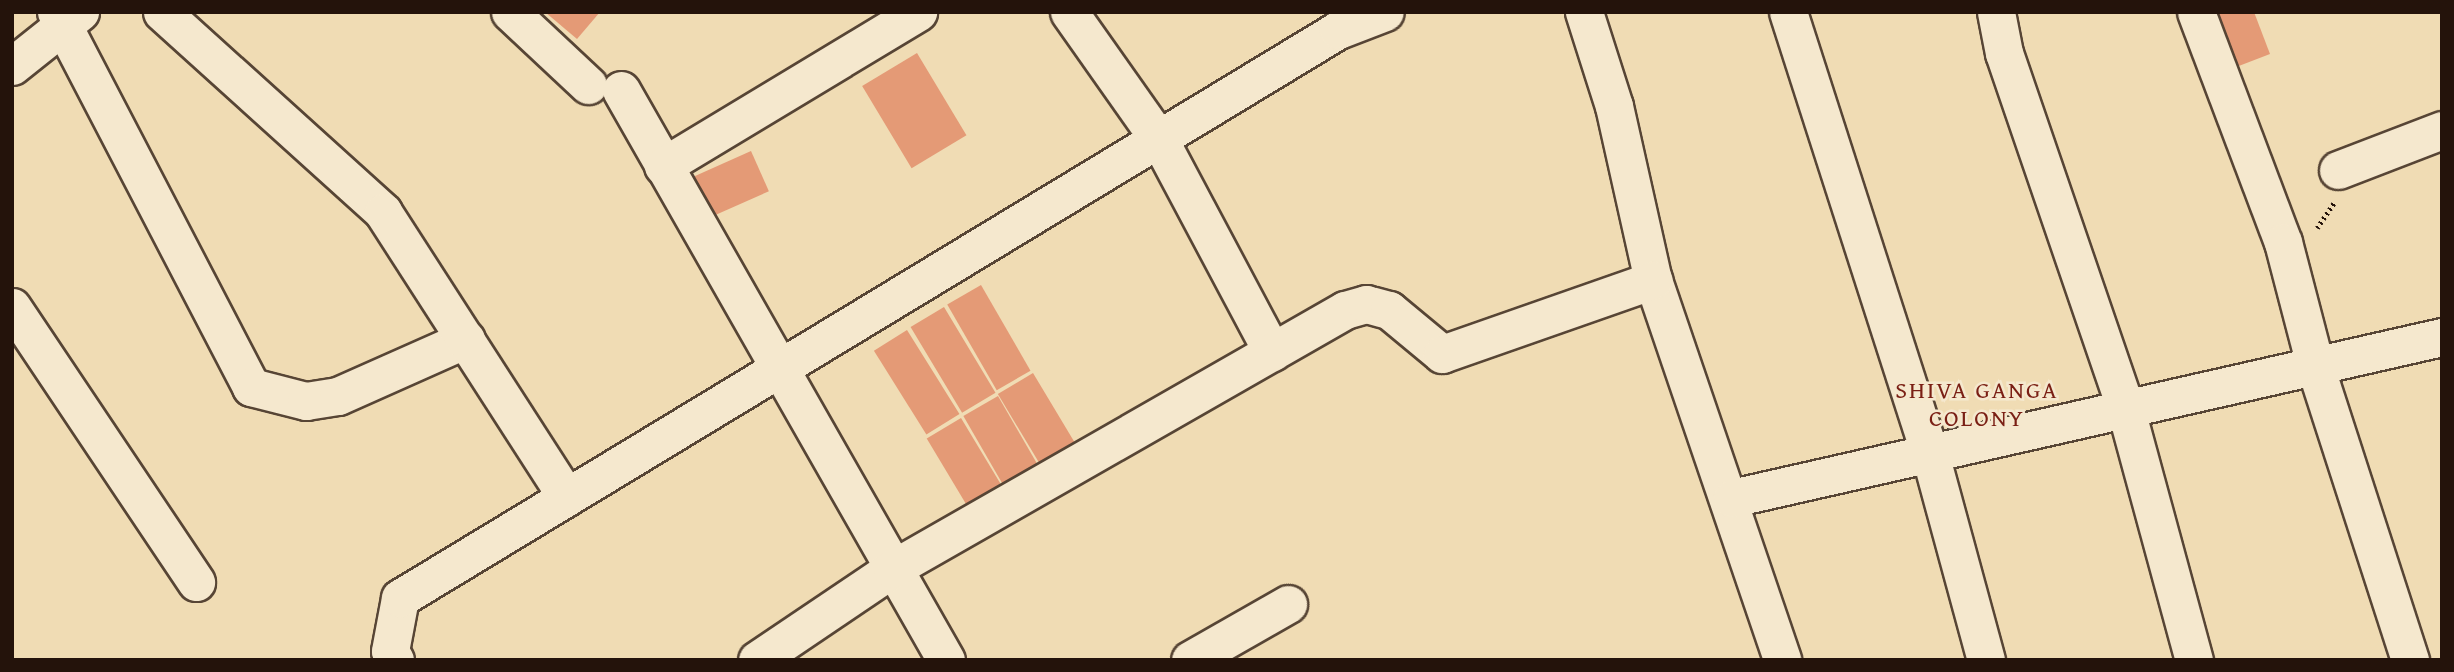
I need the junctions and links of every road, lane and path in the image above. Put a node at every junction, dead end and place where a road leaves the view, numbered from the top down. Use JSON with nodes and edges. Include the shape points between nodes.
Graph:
{"nodes":[{"id":1,"x":162,"y":12,"type":"edge"},
{"id":2,"x":510,"y":12,"type":"edge"},
{"id":3,"x":918,"y":12,"type":"edge"},
{"id":4,"x":1069,"y":12,"type":"edge"},
{"id":5,"x":1385,"y":12,"type":"edge"},
{"id":6,"x":1584,"y":12,"type":"edge"},
{"id":7,"x":1788,"y":12,"type":"edge"},
{"id":8,"x":1996,"y":12,"type":"edge"},
{"id":9,"x":2196,"y":12,"type":"edge"},
{"id":10,"x":66,"y":18,"type":"edge"},
{"id":11,"x":12,"y":66,"type":"edge"},
{"id":12,"x":2442,"y":130,"type":"edge"},
{"id":13,"x":1160,"y":141,"type":"junction"},
{"id":14,"x":663,"y":166,"type":"junction"},
{"id":15,"x":2338,"y":170,"type":"joint"},
{"id":16,"x":2288,"y":259,"type":"junction"},
{"id":17,"x":1653,"y":280,"type":"junction"},
{"id":18,"x":12,"y":307,"type":"edge"},
{"id":19,"x":2442,"y":337,"type":"edge"},
{"id":20,"x":466,"y":339,"type":"junction"},
{"id":21,"x":1272,"y":352,"type":"junction"},
{"id":22,"x":777,"y":365,"type":"junction"},
{"id":23,"x":2316,"y":369,"type":"junction"},
{"id":24,"x":2126,"y":410,"type":"junction"},
{"id":25,"x":1930,"y":454,"type":"junction"},
{"id":26,"x":567,"y":497,"type":"junction"},
{"id":27,"x":1732,"y":498,"type":"junction"},
{"id":28,"x":892,"y":569,"type":"junction"},
{"id":29,"x":196,"y":582,"type":"dead end"},
{"id":30,"x":1288,"y":604,"type":"dead end"},
{"id":31,"x":395,"y":660,"type":"edge"},
{"id":32,"x":757,"y":660,"type":"edge"},
{"id":33,"x":946,"y":660,"type":"edge"},
{"id":34,"x":1190,"y":660,"type":"edge"},
{"id":35,"x":1782,"y":660,"type":"edge"},
{"id":36,"x":1986,"y":660,"type":"edge"},
{"id":37,"x":2194,"y":660,"type":"edge"},
{"id":38,"x":2410,"y":660,"type":"edge"}],
"edges":[{"from":1,"to":20,"type":"street","via":[[383,212]]},
{"from":2,"to":14,"type":"street","via":[[604,88]]},
{"from":3,"to":14,"type":"street"},
{"from":4,"to":13,"type":"street"},
{"from":5,"to":13,"type":"street","via":[[1338,30]]},
{"from":6,"to":17,"type":"street","via":[[1614,106]]},
{"from":7,"to":25,"type":"street"},
{"from":8,"to":24,"type":"street","via":[[2004,53]]},
{"from":9,"to":16,"type":"street"},
{"from":10,"to":11,"type":"street"},
{"from":10,"to":20,"type":"street","via":[[251,387],[306,401],[338,396]]},
{"from":12,"to":15,"type":"street"},
{"from":13,"to":21,"type":"street"},
{"from":13,"to":22,"type":"street"},
{"from":14,"to":22,"type":"street"},
{"from":15,"to":16,"type":"path","via":[[2334,203],[2309,242]]},
{"from":16,"to":23,"type":"street"},
{"from":17,"to":21,"type":"street","via":[[1442,354],[1389,310],[1366,304]]},
{"from":17,"to":27,"type":"street"},
{"from":18,"to":29,"type":"street"},
{"from":19,"to":23,"type":"street"},
{"from":20,"to":26,"type":"street"},
{"from":21,"to":28,"type":"street"},
{"from":22,"to":26,"type":"street"},
{"from":22,"to":28,"type":"street"},
{"from":23,"to":24,"type":"street"},
{"from":23,"to":38,"type":"street"},
{"from":24,"to":25,"type":"street"},
{"from":24,"to":37,"type":"street"},
{"from":25,"to":27,"type":"street"},
{"from":25,"to":36,"type":"street"},
{"from":26,"to":31,"type":"street","via":[[400,598],[390,651]]},
{"from":27,"to":35,"type":"street"},
{"from":28,"to":32,"type":"street"},
{"from":28,"to":33,"type":"street"},
{"from":30,"to":34,"type":"street"}]}
